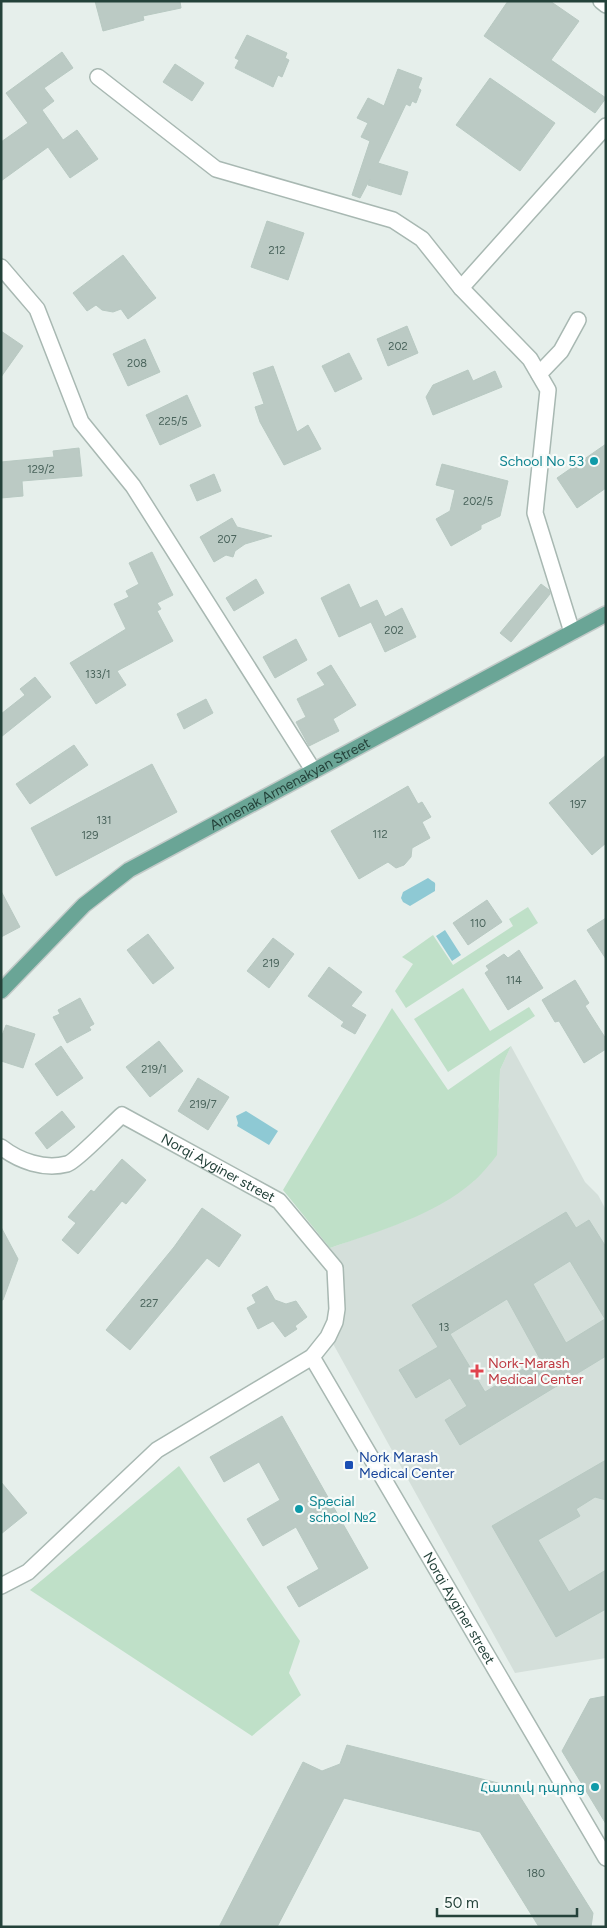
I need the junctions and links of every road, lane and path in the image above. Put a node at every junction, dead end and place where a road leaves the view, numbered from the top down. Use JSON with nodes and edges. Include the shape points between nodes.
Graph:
{"nodes":[{"id":1,"x":601,"y":1,"type":"edge"},
{"id":2,"x":606,"y":5,"type":"edge"},
{"id":3,"x":98,"y":77,"type":"dead end"},
{"id":4,"x":606,"y":126,"type":"edge"},
{"id":5,"x":1,"y":267,"type":"edge"},
{"id":6,"x":461,"y":288,"type":"junction"},
{"id":7,"x":578,"y":320,"type":"dead end"},
{"id":8,"x":539,"y":374,"type":"junction"},
{"id":9,"x":606,"y":614,"type":"edge"},
{"id":10,"x":572,"y":632,"type":"junction"},
{"id":11,"x":313,"y":770,"type":"junction"},
{"id":12,"x":1,"y":991,"type":"edge"},
{"id":13,"x":1,"y":1148,"type":"edge"},
{"id":14,"x":312,"y":1357,"type":"junction"},
{"id":15,"x":1,"y":1586,"type":"edge"},
{"id":16,"x":606,"y":1858,"type":"edge"}],
"edges":[{"from":1,"to":2,"type":"street"},
{"from":3,"to":6,"type":"street","via":[[216,169],[393,220],[422,238]]},
{"from":4,"to":6,"type":"street"},
{"from":5,"to":11,"type":"street","via":[[37,309],[81,422],[133,486]]},
{"from":6,"to":8,"type":"street","via":[[530,358]]},
{"from":7,"to":8,"type":"street","via":[[560,351]]},
{"from":8,"to":10,"type":"street","via":[[548,390],[535,513]]},
{"from":9,"to":10,"type":"main road","name":"Armenak Armenakyan Street"},
{"from":10,"to":11,"type":"main road","name":"Armenak Armenakyan Street"},
{"from":11,"to":12,"type":"main road","name":"Armenak Armenakyan Street","via":[[129,870],[84,905]]},
{"from":13,"to":14,"type":"street","name":"Norqi Ayginer street","via":[[34,1164],[69,1164],[122,1115],[279,1201],[335,1268],[335,1322]]},
{"from":14,"to":15,"type":"street","name":"Norqi Ayginer street","via":[[158,1450],[28,1572]]},
{"from":14,"to":16,"type":"street","name":"Norqi Ayginer street"}]}
